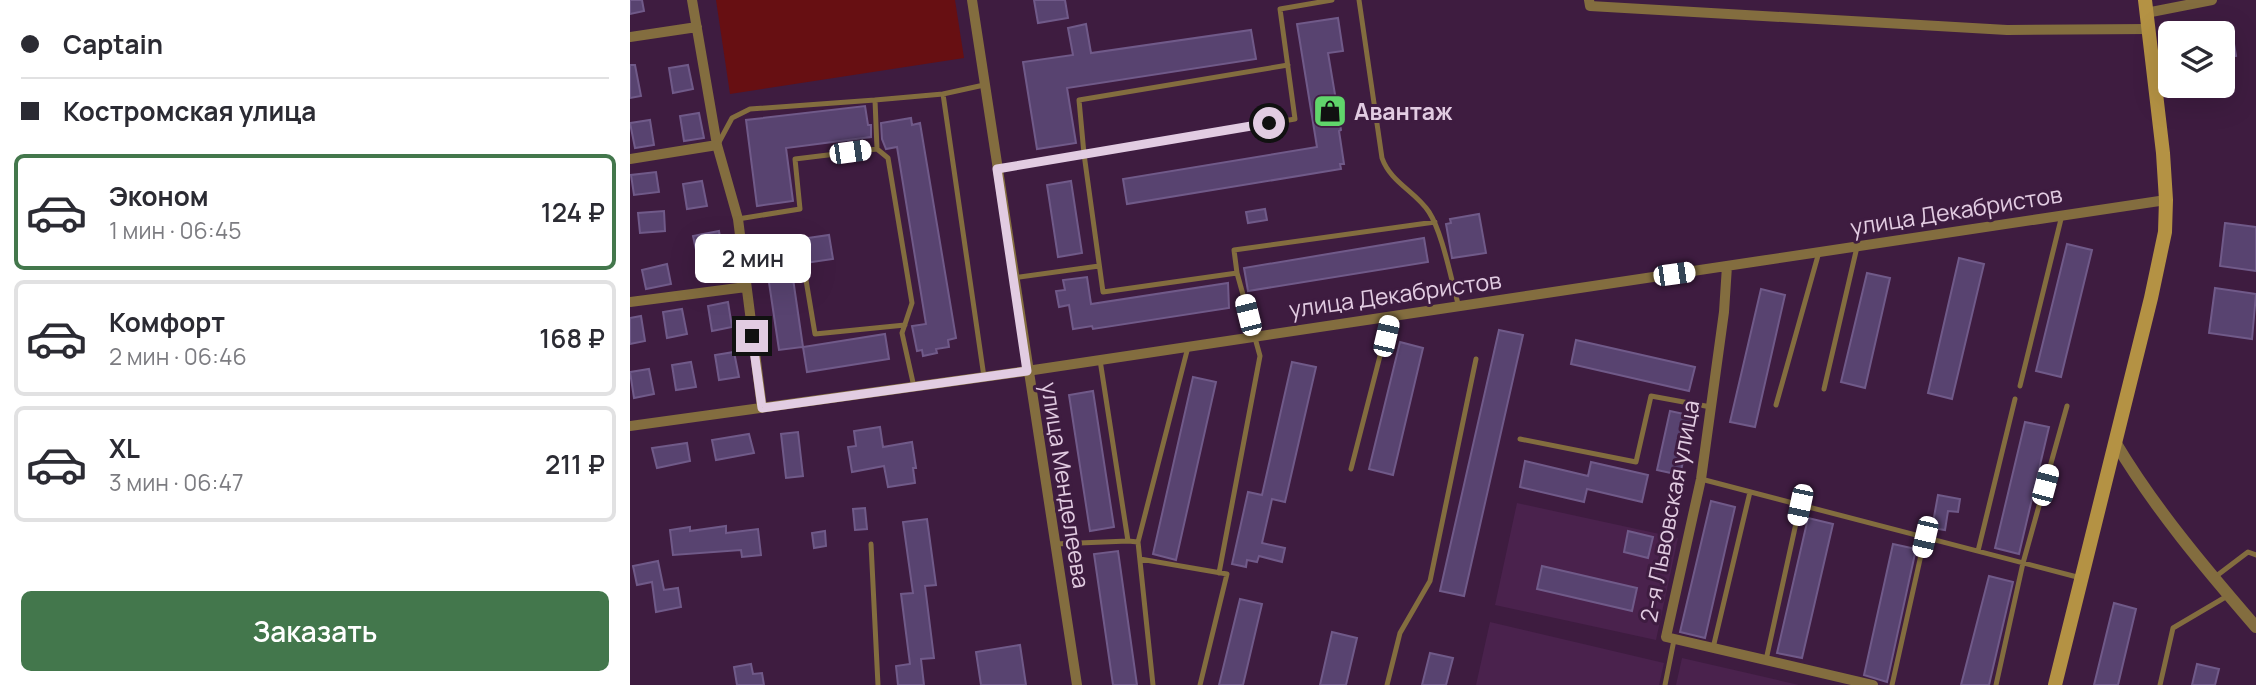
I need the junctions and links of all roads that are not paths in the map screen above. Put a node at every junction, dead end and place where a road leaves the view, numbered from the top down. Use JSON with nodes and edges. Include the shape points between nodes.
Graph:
{"nodes":[{"id":1,"x":692,"y":0,"type":"edge"},
{"id":2,"x":972,"y":0,"type":"edge"},
{"id":3,"x":1332,"y":0,"type":"edge"},
{"id":4,"x":1359,"y":0,"type":"edge"},
{"id":5,"x":1589,"y":0,"type":"edge"},
{"id":6,"x":2212,"y":0,"type":"edge"},
{"id":7,"x":2146,"y":6,"type":"edge"},
{"id":8,"x":697,"y":27,"type":"junction"},
{"id":9,"x":2148,"y":29,"type":"junction"},
{"id":10,"x":630,"y":37,"type":"edge"},
{"id":11,"x":1288,"y":65,"type":"junction"},
{"id":12,"x":984,"y":85,"type":"junction"},
{"id":13,"x":943,"y":94,"type":"junction"},
{"id":14,"x":876,"y":100,"type":"junction"},
{"id":15,"x":717,"y":145,"type":"junction"},
{"id":16,"x":877,"y":149,"type":"junction"},
{"id":17,"x":1084,"y":154,"type":"junction"},
{"id":18,"x":630,"y":159,"type":"edge"},
{"id":19,"x":997,"y":169,"type":"junction"},
{"id":20,"x":2166,"y":200,"type":"junction"},
{"id":21,"x":2062,"y":215,"type":"junction"},
{"id":22,"x":738,"y":219,"type":"junction"},
{"id":23,"x":1435,"y":222,"type":"junction"},
{"id":24,"x":1857,"y":247,"type":"junction"},
{"id":25,"x":1819,"y":252,"type":"junction"},
{"id":26,"x":1099,"y":266,"type":"junction"},
{"id":27,"x":1727,"y":266,"type":"junction"},
{"id":28,"x":1237,"y":273,"type":"junction"},
{"id":29,"x":805,"y":274,"type":"dead end"},
{"id":30,"x":1013,"y":278,"type":"junction"},
{"id":31,"x":746,"y":288,"type":"junction"},
{"id":32,"x":630,"y":302,"type":"edge"},
{"id":33,"x":1459,"y":307,"type":"junction"},
{"id":34,"x":1390,"y":317,"type":"junction"},
{"id":35,"x":905,"y":325,"type":"junction"},
{"id":36,"x":1253,"y":335,"type":"junction"},
{"id":37,"x":1188,"y":347,"type":"junction"},
{"id":38,"x":1476,"y":359,"type":"dead end"},
{"id":39,"x":1100,"y":360,"type":"junction"},
{"id":40,"x":1027,"y":371,"type":"junction"},
{"id":41,"x":984,"y":377,"type":"junction"},
{"id":42,"x":2020,"y":386,"type":"dead end"},
{"id":43,"x":914,"y":387,"type":"junction"},
{"id":44,"x":1824,"y":389,"type":"dead end"},
{"id":45,"x":2015,"y":399,"type":"dead end"},
{"id":46,"x":1776,"y":405,"type":"dead end"},
{"id":47,"x":2067,"y":406,"type":"dead end"},
{"id":48,"x":1711,"y":407,"type":"junction"},
{"id":49,"x":762,"y":408,"type":"junction"},
{"id":50,"x":630,"y":426,"type":"edge"},
{"id":51,"x":1520,"y":439,"type":"dead end"},
{"id":52,"x":2115,"y":442,"type":"junction"},
{"id":53,"x":1351,"y":469,"type":"dead end"},
{"id":54,"x":1701,"y":479,"type":"junction"},
{"id":55,"x":1750,"y":492,"type":"junction"},
{"id":56,"x":1800,"y":505,"type":"junction"},
{"id":57,"x":1925,"y":537,"type":"junction"},
{"id":58,"x":1128,"y":541,"type":"junction"},
{"id":59,"x":1138,"y":542,"type":"junction"},
{"id":60,"x":871,"y":544,"type":"dead end"},
{"id":61,"x":1054,"y":544,"type":"junction"},
{"id":62,"x":1978,"y":551,"type":"junction"},
{"id":63,"x":2256,"y":555,"type":"edge"},
{"id":64,"x":1140,"y":559,"type":"junction"},
{"id":65,"x":2024,"y":563,"type":"junction"},
{"id":66,"x":1219,"y":573,"type":"junction"},
{"id":67,"x":2081,"y":578,"type":"junction"},
{"id":68,"x":2214,"y":578,"type":"junction"},
{"id":69,"x":2229,"y":594,"type":"junction"},
{"id":70,"x":2256,"y":627,"type":"edge"},
{"id":71,"x":1674,"y":639,"type":"junction"},
{"id":72,"x":1713,"y":648,"type":"junction"},
{"id":73,"x":1766,"y":660,"type":"junction"},
{"id":74,"x":878,"y":685,"type":"edge"},
{"id":75,"x":1077,"y":685,"type":"edge"},
{"id":76,"x":1153,"y":685,"type":"edge"},
{"id":77,"x":1200,"y":685,"type":"edge"},
{"id":78,"x":1387,"y":685,"type":"edge"},
{"id":79,"x":1665,"y":685,"type":"edge"},
{"id":80,"x":1873,"y":685,"type":"edge"},
{"id":81,"x":1892,"y":685,"type":"edge"},
{"id":82,"x":1996,"y":685,"type":"edge"},
{"id":83,"x":2055,"y":685,"type":"edge"},
{"id":84,"x":2160,"y":685,"type":"edge"}],
"edges":[{"from":1,"to":8,"type":"street"},
{"from":2,"to":12,"type":"street","name":"улица Менделеева"},
{"from":3,"to":11,"type":"lane","via":[[1280,9]]},
{"from":4,"to":23,"type":"lane","via":[[1386,171],[1427,208]]},
{"from":5,"to":9,"type":"street","via":[[1590,6],[2007,30]]},
{"from":6,"to":7,"type":"street"},
{"from":7,"to":9,"type":"main road"},
{"from":8,"to":10,"type":"street"},
{"from":8,"to":15,"type":"street"},
{"from":9,"to":20,"type":"main road"},
{"from":11,"to":17,"type":"lane","via":[[1079,100]]},
{"from":11,"to":17,"type":"lane","via":[[1295,119]]},
{"from":12,"to":13,"type":"lane"},
{"from":12,"to":19,"type":"street","name":"улица Менделеева"},
{"from":13,"to":14,"type":"lane"},
{"from":13,"to":41,"type":"lane"},
{"from":14,"to":15,"type":"lane","via":[[750,109],[732,118]]},
{"from":14,"to":16,"type":"lane"},
{"from":15,"to":18,"type":"street"},
{"from":15,"to":22,"type":"street"},
{"from":16,"to":22,"type":"lane","via":[[795,159],[800,209]]},
{"from":16,"to":35,"type":"lane","via":[[888,158],[912,303]]},
{"from":17,"to":19,"type":"lane"},
{"from":17,"to":26,"type":"lane"},
{"from":19,"to":30,"type":"street","name":"улица Менделеева"},
{"from":20,"to":21,"type":"street","name":"улица Декабристов"},
{"from":20,"to":52,"type":"main road","via":[[2160,259]]},
{"from":21,"to":24,"type":"street","name":"улица Декабристов"},
{"from":21,"to":42,"type":"lane"},
{"from":22,"to":31,"type":"street"},
{"from":23,"to":28,"type":"lane","via":[[1234,250]]},
{"from":23,"to":33,"type":"lane"},
{"from":24,"to":25,"type":"street","name":"улица Декабристов"},
{"from":24,"to":44,"type":"lane"},
{"from":25,"to":27,"type":"street","name":"улица Декабристов"},
{"from":25,"to":46,"type":"lane"},
{"from":26,"to":28,"type":"lane","via":[[1103,292]]},
{"from":26,"to":30,"type":"lane"},
{"from":27,"to":33,"type":"street","name":"улица Декабристов"},
{"from":27,"to":48,"type":"street","name":"2-я Львовская улица"},
{"from":28,"to":36,"type":"lane"},
{"from":29,"to":35,"type":"lane","via":[[815,334]]},
{"from":30,"to":40,"type":"street","name":"улица Менделеева"},
{"from":31,"to":32,"type":"street"},
{"from":31,"to":49,"type":"street"},
{"from":33,"to":34,"type":"street","name":"улица Декабристов"},
{"from":34,"to":36,"type":"street","name":"улица Декабристов"},
{"from":34,"to":53,"type":"lane"},
{"from":35,"to":43,"type":"lane","via":[[902,332]]},
{"from":36,"to":37,"type":"street","name":"улица Декабристов"},
{"from":36,"to":66,"type":"lane","via":[[1260,356]]},
{"from":37,"to":39,"type":"street","name":"улица Декабристов"},
{"from":37,"to":59,"type":"lane"},
{"from":38,"to":78,"type":"lane","via":[[1430,581],[1400,633]]},
{"from":39,"to":40,"type":"street","name":"улица Декабристов"},
{"from":39,"to":58,"type":"lane"},
{"from":40,"to":41,"type":"street","name":"улица Декабристов"},
{"from":40,"to":61,"type":"street","name":"улица Менделеева"},
{"from":41,"to":43,"type":"street","name":"улица Декабристов"},
{"from":43,"to":49,"type":"street","name":"улица Декабристов"},
{"from":45,"to":62,"type":"lane"},
{"from":47,"to":65,"type":"lane"},
{"from":48,"to":51,"type":"lane","via":[[1651,396],[1636,462]]},
{"from":48,"to":54,"type":"street","name":"2-я Львовская улица"},
{"from":49,"to":50,"type":"street","name":"улица Декабристов"},
{"from":52,"to":67,"type":"main road"},
{"from":52,"to":68,"type":"street","via":[[2139,482]]},
{"from":54,"to":55,"type":"lane"},
{"from":54,"to":71,"type":"street","name":"2-я Львовская улица","via":[[1666,637]]},
{"from":55,"to":56,"type":"lane"},
{"from":55,"to":72,"type":"lane"},
{"from":56,"to":57,"type":"lane"},
{"from":56,"to":73,"type":"lane"},
{"from":57,"to":62,"type":"lane"},
{"from":57,"to":81,"type":"lane"},
{"from":58,"to":59,"type":"lane"},
{"from":58,"to":61,"type":"lane"},
{"from":59,"to":64,"type":"lane"},
{"from":60,"to":74,"type":"lane"},
{"from":61,"to":75,"type":"street","name":"улица Менделеева"},
{"from":62,"to":65,"type":"lane"},
{"from":63,"to":68,"type":"lane","via":[[2248,552]]},
{"from":64,"to":66,"type":"lane"},
{"from":64,"to":76,"type":"lane"},
{"from":65,"to":67,"type":"lane"},
{"from":65,"to":82,"type":"lane"},
{"from":66,"to":77,"type":"lane","via":[[1227,575]]},
{"from":67,"to":83,"type":"main road"},
{"from":68,"to":69,"type":"street"},
{"from":69,"to":70,"type":"street"},
{"from":69,"to":84,"type":"lane","via":[[2173,628]]},
{"from":71,"to":72,"type":"street","name":"2-я Львовская улица"},
{"from":71,"to":79,"type":"lane"},
{"from":72,"to":73,"type":"street","name":"2-я Львовская улица"},
{"from":73,"to":80,"type":"street","name":"2-я Львовская улица"}]}
